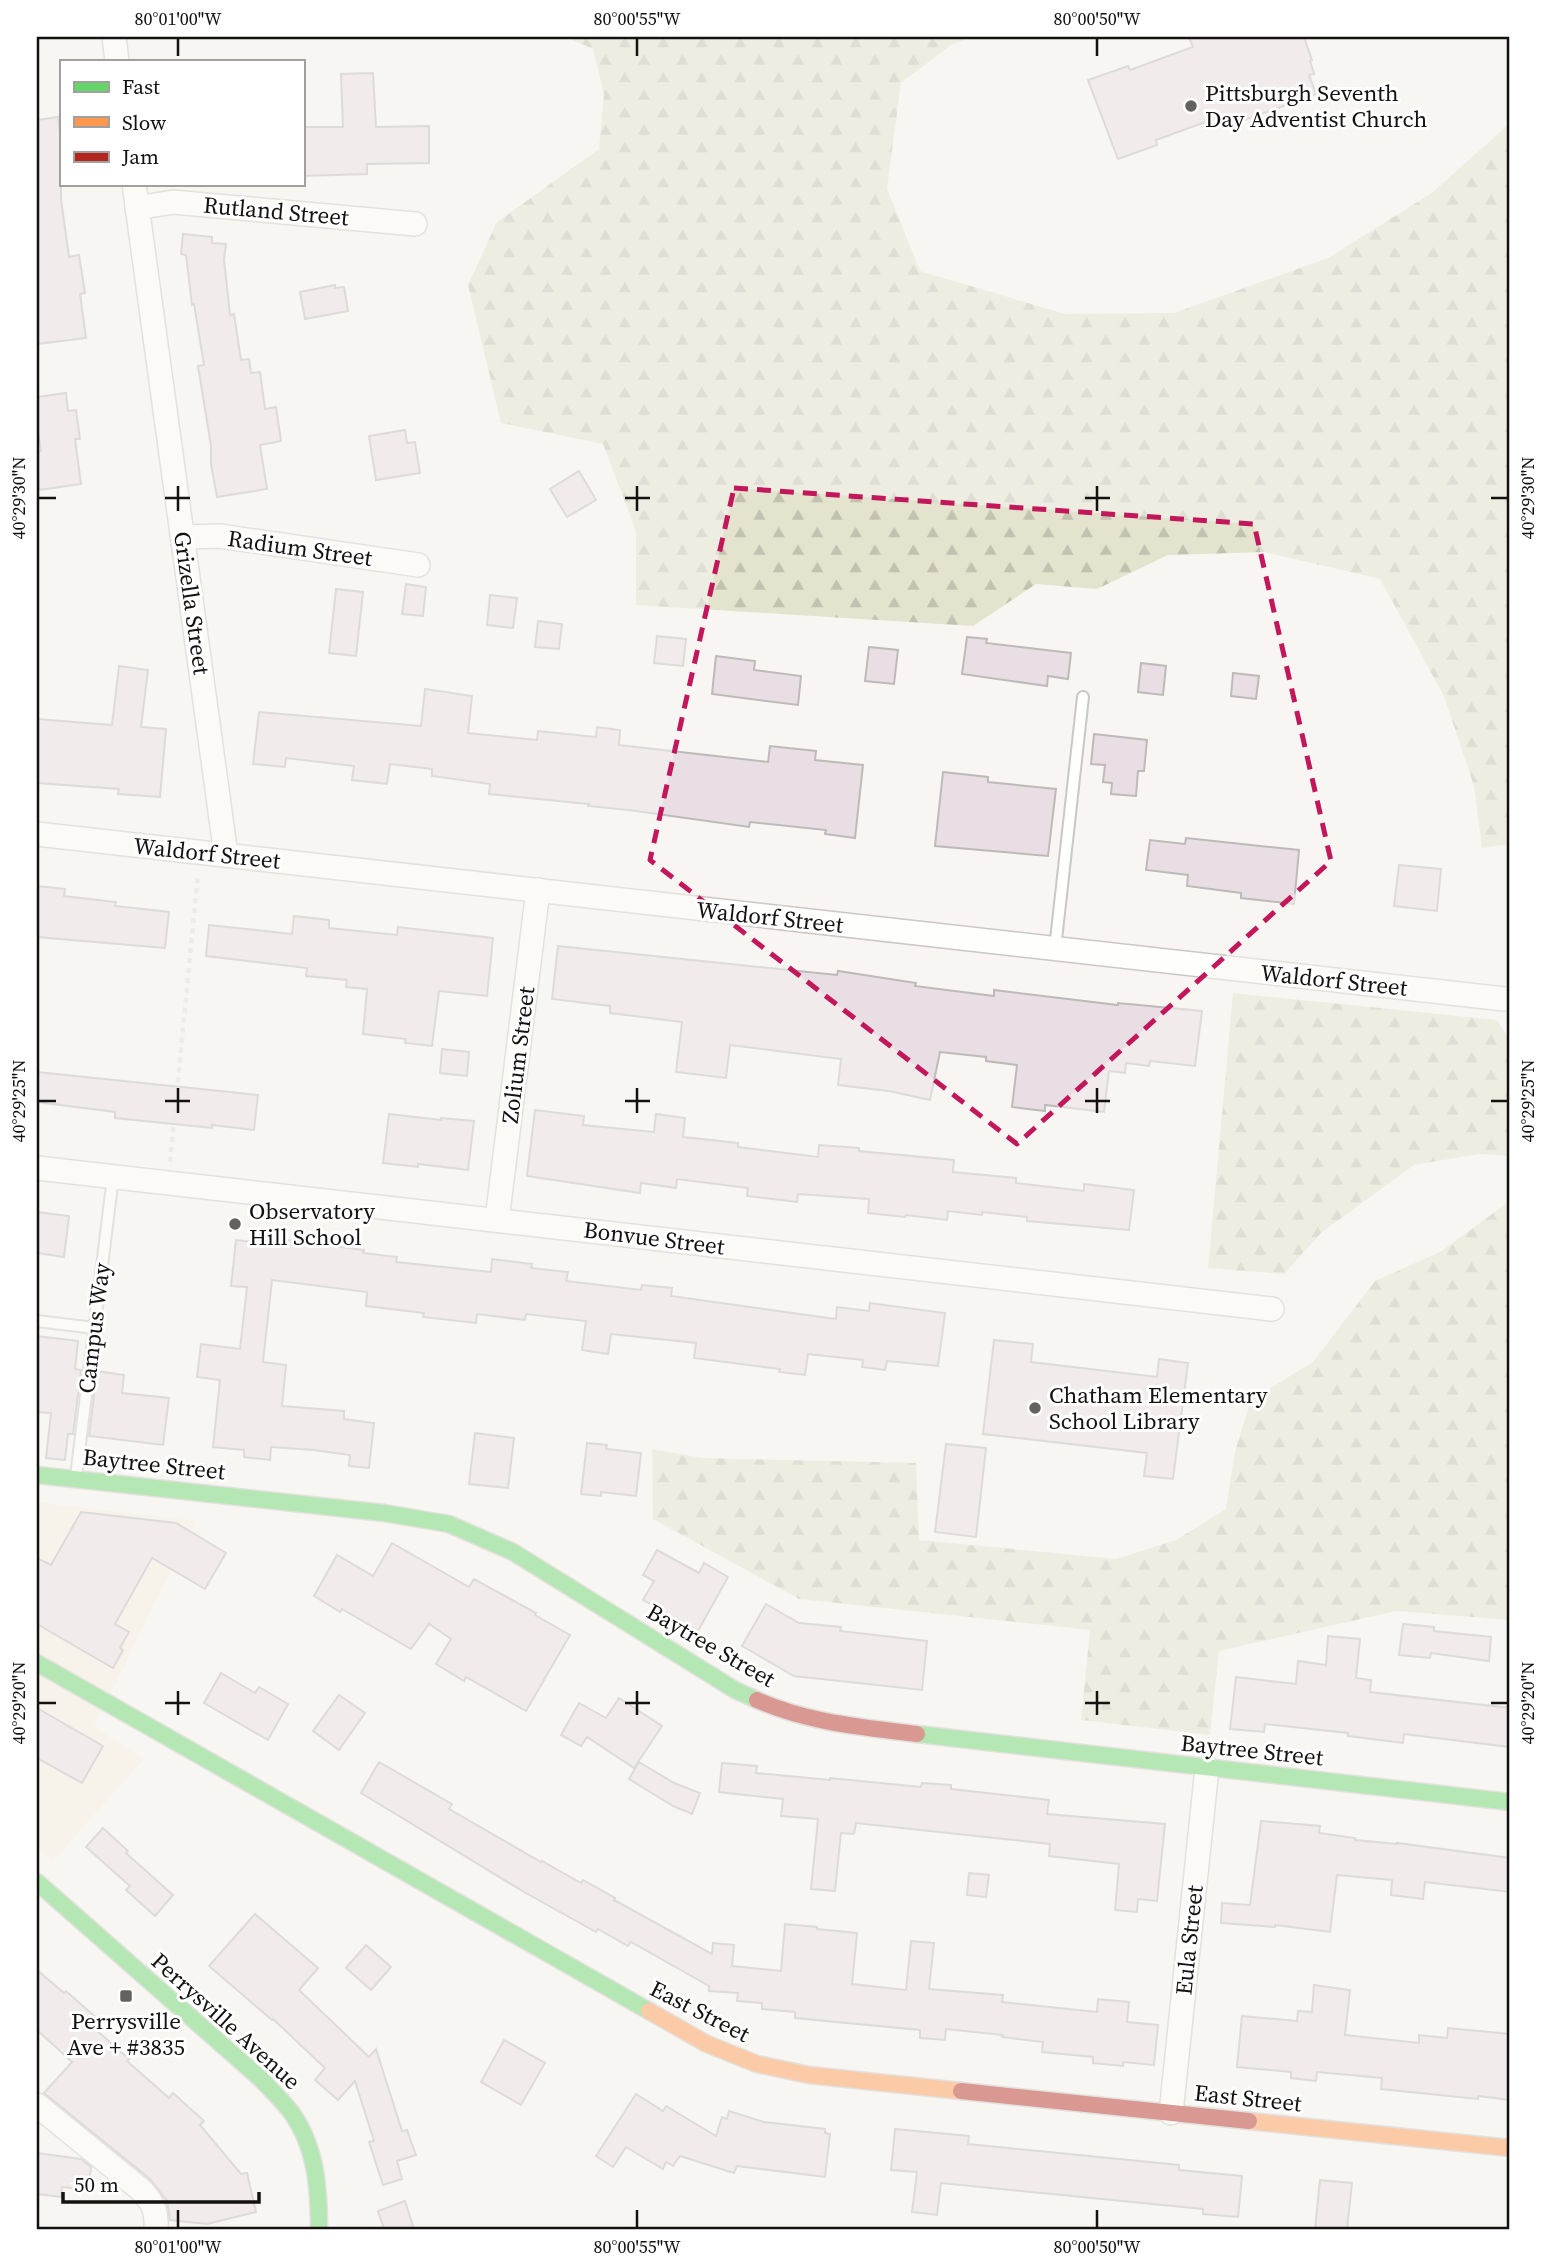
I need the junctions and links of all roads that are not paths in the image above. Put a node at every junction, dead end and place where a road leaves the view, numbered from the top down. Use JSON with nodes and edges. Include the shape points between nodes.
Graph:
{"nodes":[{"id":1,"x":114,"y":37,"type":"edge"},
{"id":2,"x":117,"y":60,"type":"edge"},
{"id":3,"x":134,"y":186,"type":"edge"},
{"id":4,"x":137,"y":208,"type":"junction"},
{"id":5,"x":415,"y":224,"type":"dead end"},
{"id":6,"x":183,"y":537,"type":"junction"},
{"id":7,"x":418,"y":565,"type":"dead end"},
{"id":8,"x":1083,"y":697,"type":"dead end"},
{"id":9,"x":37,"y":834,"type":"edge"},
{"id":10,"x":226,"y":855,"type":"junction"},
{"id":11,"x":538,"y":890,"type":"junction"},
{"id":12,"x":1055,"y":949,"type":"junction"},
{"id":13,"x":1505,"y":1003,"type":"dead end"},
{"id":14,"x":37,"y":1168,"type":"edge"},
{"id":15,"x":113,"y":1177,"type":"junction"},
{"id":16,"x":497,"y":1220,"type":"junction"},
{"id":17,"x":1272,"y":1309,"type":"dead end"},
{"id":18,"x":37,"y":1321,"type":"edge"},
{"id":19,"x":94,"y":1328,"type":"junction"},
{"id":20,"x":37,"y":1475,"type":"edge"},
{"id":21,"x":76,"y":1479,"type":"junction"},
{"id":22,"x":37,"y":1664,"type":"edge"},
{"id":23,"x":1207,"y":1768,"type":"junction"},
{"id":24,"x":1510,"y":1802,"type":"edge"},
{"id":25,"x":37,"y":1882,"type":"edge"},
{"id":26,"x":37,"y":2105,"type":"edge"},
{"id":27,"x":1171,"y":2112,"type":"junction"},
{"id":28,"x":1510,"y":2148,"type":"edge"},
{"id":29,"x":156,"y":2229,"type":"edge"},
{"id":30,"x":319,"y":2229,"type":"edge"}],
"edges":[{"from":1,"to":2,"type":"street"},
{"from":3,"to":4,"type":"street","name":"Grizella Street"},
{"from":4,"to":5,"type":"street","name":"Rutland Street","via":[[173,202]]},
{"from":4,"to":6,"type":"street","name":"Grizella Street"},
{"from":6,"to":7,"type":"street","name":"Radium Street","via":[[220,536]]},
{"from":6,"to":10,"type":"street","name":"Grizella Street"},
{"from":8,"to":12,"type":"lane"},
{"from":9,"to":10,"type":"street","name":"Waldorf Street"},
{"from":10,"to":11,"type":"street","name":"Waldorf Street"},
{"from":11,"to":12,"type":"street","name":"Waldorf Street"},
{"from":11,"to":16,"type":"street","name":"Zolium Street"},
{"from":12,"to":13,"type":"street","name":"Waldorf Street"},
{"from":14,"to":15,"type":"street","name":"Bonvue Street"},
{"from":15,"to":16,"type":"street","name":"Bonvue Street"},
{"from":15,"to":19,"type":"lane","name":"Campus Way"},
{"from":16,"to":17,"type":"street","name":"Bonvue Street"},
{"from":18,"to":19,"type":"lane"},
{"from":19,"to":21,"type":"lane","name":"Campus Way"},
{"from":20,"to":21,"type":"street","name":"Baytree Street"},
{"from":21,"to":23,"type":"street","name":"Baytree Street","via":[[396,1514],[460,1528],[513,1552],[735,1690],[804,1718],[848,1727]]},
{"from":22,"to":27,"type":"street","name":"East Street","via":[[731,2056],[809,2075]]},
{"from":23,"to":24,"type":"street","name":"Baytree Street"},
{"from":23,"to":27,"type":"street","name":"Eula Street"},
{"from":25,"to":30,"type":"street","name":"Perrysville Avenue","via":[[261,2079],[291,2111],[313,2157]]},
{"from":26,"to":29,"type":"street","via":[[153,2202]]},
{"from":27,"to":28,"type":"street","name":"East Street"}]}
